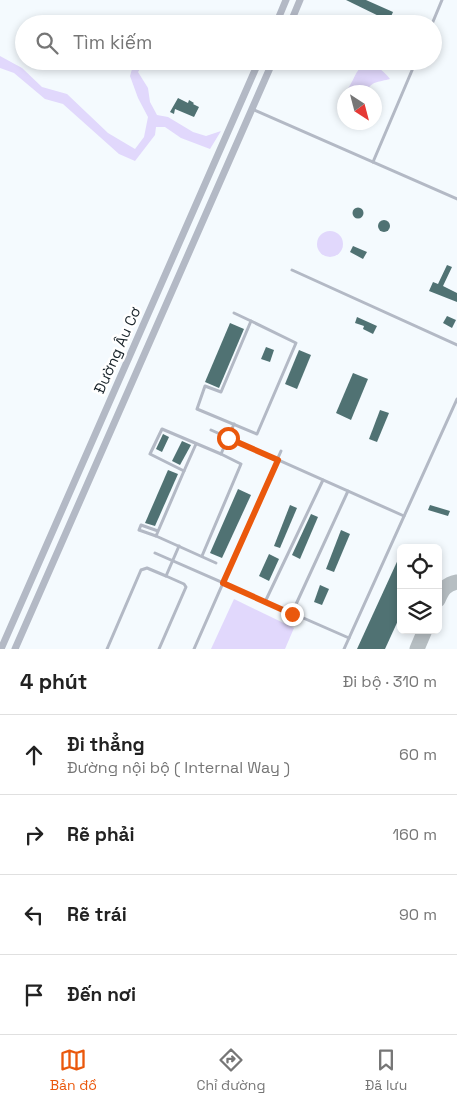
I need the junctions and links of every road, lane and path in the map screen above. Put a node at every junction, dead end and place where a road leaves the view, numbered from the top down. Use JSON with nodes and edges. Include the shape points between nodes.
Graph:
{"nodes":[{"id":1,"x":286,"y":0,"type":"edge"},
{"id":2,"x":300,"y":0,"type":"edge"},
{"id":3,"x":442,"y":0,"type":"edge"},
{"id":4,"x":280,"y":15,"type":"edge"},
{"id":5,"x":294,"y":15,"type":"edge"},
{"id":6,"x":436,"y":15,"type":"edge"},
{"id":7,"x":255,"y":70,"type":"edge"},
{"id":8,"x":269,"y":70,"type":"edge"},
{"id":9,"x":412,"y":70,"type":"edge"},
{"id":10,"x":252,"y":109,"type":"junction"},
{"id":11,"x":373,"y":162,"type":"junction"},
{"id":12,"x":457,"y":198,"type":"edge"},
{"id":13,"x":186,"y":228,"type":"junction"},
{"id":14,"x":198,"y":233,"type":"junction"},
{"id":15,"x":292,"y":270,"type":"dead end"},
{"id":16,"x":234,"y":314,"type":"dead end"},
{"id":17,"x":251,"y":321,"type":"junction"},
{"id":18,"x":457,"y":345,"type":"edge"},
{"id":19,"x":457,"y":399,"type":"edge"},
{"id":20,"x":234,"y":424,"type":"junction"},
{"id":21,"x":211,"y":430,"type":"dead end"},
{"id":22,"x":228,"y":438,"type":"junction"},
{"id":23,"x":196,"y":444,"type":"junction"},
{"id":24,"x":281,"y":452,"type":"dead end"},
{"id":25,"x":221,"y":454,"type":"junction"},
{"id":26,"x":278,"y":460,"type":"junction"},
{"id":27,"x":184,"y":471,"type":"junction"},
{"id":28,"x":323,"y":480,"type":"junction"},
{"id":29,"x":348,"y":491,"type":"junction"},
{"id":30,"x":404,"y":516,"type":"junction"},
{"id":31,"x":158,"y":531,"type":"junction"},
{"id":32,"x":156,"y":536,"type":"junction"},
{"id":33,"x":179,"y":546,"type":"junction"},
{"id":34,"x":155,"y":554,"type":"dead end"},
{"id":35,"x":202,"y":556,"type":"junction"},
{"id":36,"x":173,"y":561,"type":"junction"},
{"id":37,"x":216,"y":563,"type":"dead end"},
{"id":38,"x":166,"y":576,"type":"junction"},
{"id":39,"x":223,"y":583,"type":"junction"},
{"id":40,"x":266,"y":602,"type":"junction"},
{"id":41,"x":292,"y":614,"type":"junction"},
{"id":42,"x":349,"y":638,"type":"junction"},
{"id":43,"x":1,"y":649,"type":"edge"},
{"id":44,"x":15,"y":649,"type":"edge"},
{"id":45,"x":107,"y":649,"type":"edge"},
{"id":46,"x":159,"y":649,"type":"edge"},
{"id":47,"x":194,"y":649,"type":"edge"},
{"id":48,"x":344,"y":649,"type":"edge"}],
"edges":[{"from":1,"to":4,"type":"street"},
{"from":2,"to":5,"type":"street"},
{"from":3,"to":6,"type":"lane"},
{"from":7,"to":13,"type":"street","name":"Đường Âu Cơ"},
{"from":8,"to":10,"type":"street","name":"Đường Âu Cơ"},
{"from":9,"to":11,"type":"lane"},
{"from":10,"to":11,"type":"lane"},
{"from":10,"to":14,"type":"street","name":"Đường Âu Cơ"},
{"from":11,"to":12,"type":"lane"},
{"from":13,"to":14,"type":"street"},
{"from":13,"to":43,"type":"street","name":"Đường Âu Cơ"},
{"from":14,"to":44,"type":"street","name":"Đường Âu Cơ"},
{"from":15,"to":18,"type":"lane"},
{"from":16,"to":17,"type":"lane"},
{"from":17,"to":20,"type":"lane","via":[[221,392],[206,386],[197,409]]},
{"from":17,"to":20,"type":"lane","via":[[296,343],[257,434]]},
{"from":19,"to":30,"type":"lane"},
{"from":20,"to":22,"type":"lane"},
{"from":21,"to":22,"type":"lane"},
{"from":22,"to":25,"type":"lane"},
{"from":22,"to":26,"type":"lane"},
{"from":23,"to":25,"type":"lane"},
{"from":23,"to":27,"type":"lane"},
{"from":23,"to":27,"type":"lane","via":[[162,429],[150,454]]},
{"from":24,"to":26,"type":"lane"},
{"from":25,"to":35,"type":"lane","via":[[241,464]]},
{"from":26,"to":28,"type":"lane"},
{"from":26,"to":39,"type":"lane"},
{"from":27,"to":31,"type":"lane"},
{"from":28,"to":29,"type":"lane"},
{"from":28,"to":40,"type":"lane"},
{"from":29,"to":30,"type":"lane"},
{"from":29,"to":41,"type":"lane"},
{"from":30,"to":42,"type":"lane"},
{"from":31,"to":32,"type":"lane"},
{"from":31,"to":32,"type":"lane","via":[[141,525],[139,530]]},
{"from":32,"to":33,"type":"lane"},
{"from":33,"to":35,"type":"lane"},
{"from":33,"to":36,"type":"lane"},
{"from":34,"to":36,"type":"lane"},
{"from":35,"to":37,"type":"lane"},
{"from":36,"to":38,"type":"lane"},
{"from":36,"to":39,"type":"lane"},
{"from":38,"to":45,"type":"lane","via":[[147,568],[141,570]]},
{"from":38,"to":46,"type":"lane","via":[[186,587]]},
{"from":39,"to":40,"type":"lane"},
{"from":39,"to":47,"type":"lane"},
{"from":40,"to":41,"type":"lane"},
{"from":41,"to":42,"type":"lane"},
{"from":42,"to":48,"type":"lane"}]}
